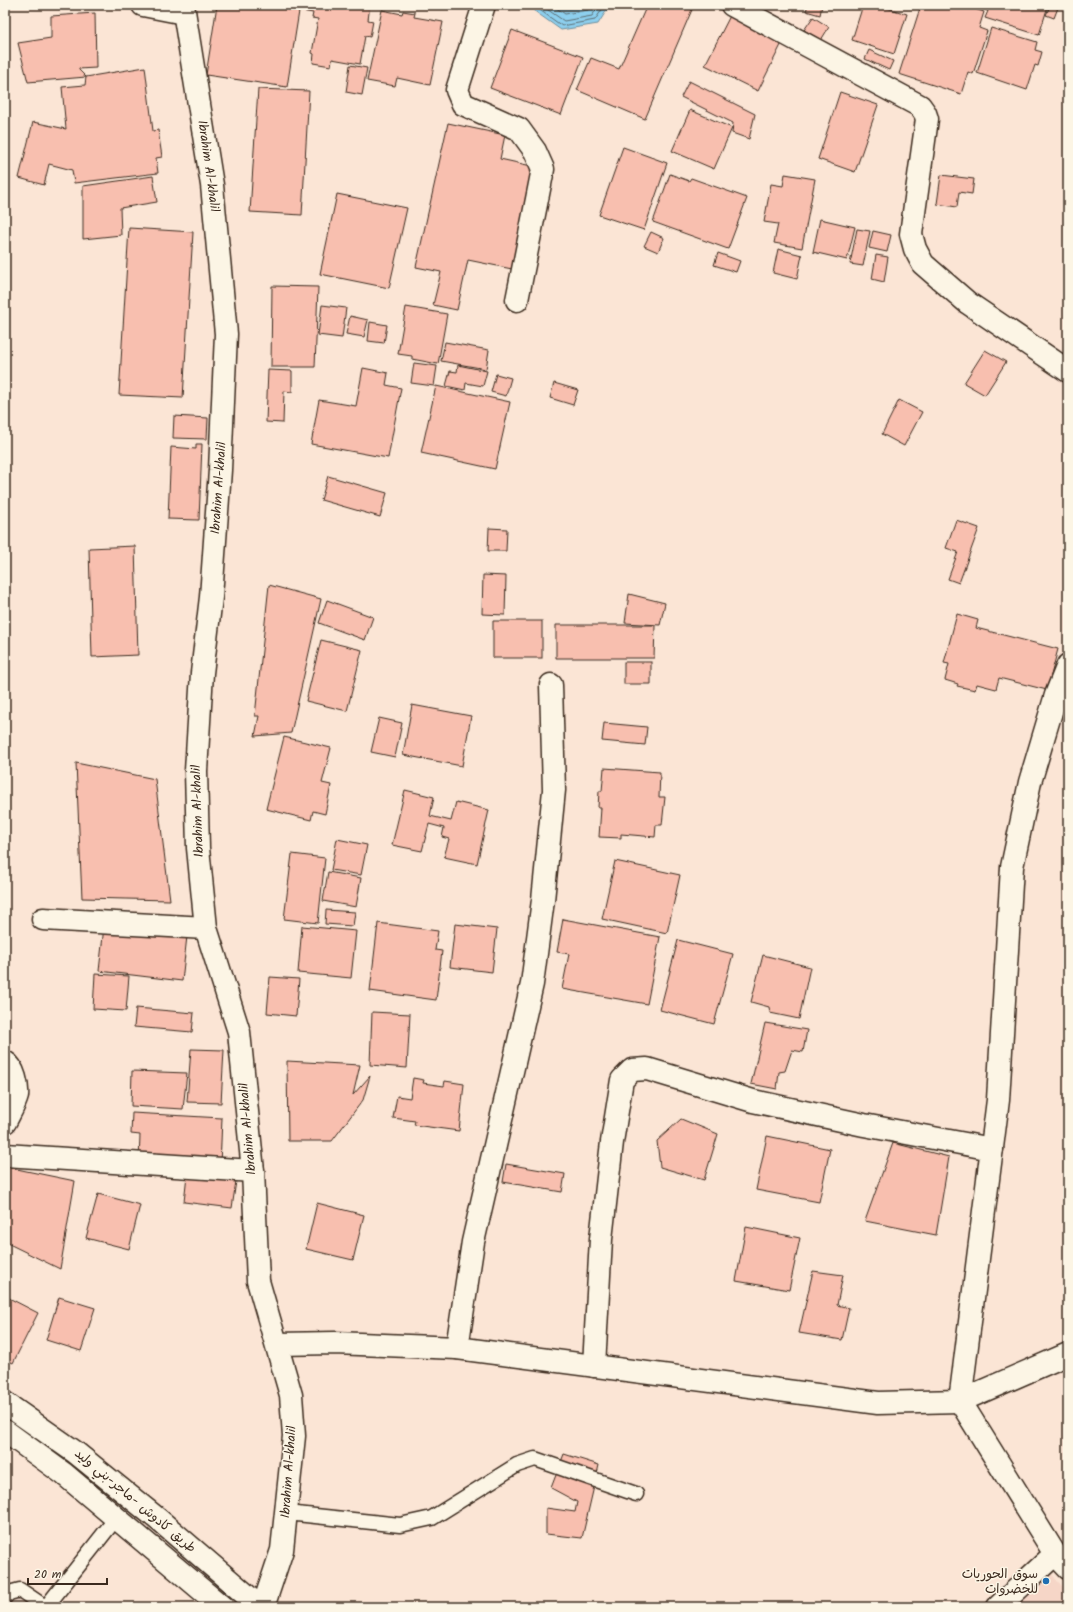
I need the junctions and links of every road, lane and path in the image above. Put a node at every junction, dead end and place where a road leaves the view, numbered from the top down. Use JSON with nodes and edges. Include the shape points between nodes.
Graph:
{"nodes":[{"id":1,"x":143,"y":5,"type":"edge"},
{"id":2,"x":484,"y":5,"type":"edge"},
{"id":3,"x":732,"y":5,"type":"edge"},
{"id":4,"x":183,"y":9,"type":"edge"},
{"id":5,"x":766,"y":13,"type":"edge"},
{"id":6,"x":517,"y":300,"type":"dead end"},
{"id":7,"x":1068,"y":371,"type":"edge"},
{"id":8,"x":1068,"y":665,"type":"edge"},
{"id":9,"x":551,"y":685,"type":"dead end"},
{"id":10,"x":43,"y":919,"type":"dead end"},
{"id":11,"x":206,"y":928,"type":"junction"},
{"id":12,"x":5,"y":1062,"type":"edge"},
{"id":13,"x":5,"y":1122,"type":"edge"},
{"id":14,"x":992,"y":1149,"type":"junction"},
{"id":15,"x":5,"y":1155,"type":"edge"},
{"id":16,"x":253,"y":1171,"type":"junction"},
{"id":17,"x":278,"y":1344,"type":"junction"},
{"id":18,"x":457,"y":1348,"type":"junction"},
{"id":19,"x":1068,"y":1354,"type":"edge"},
{"id":20,"x":594,"y":1366,"type":"junction"},
{"id":21,"x":960,"y":1401,"type":"junction"},
{"id":22,"x":5,"y":1403,"type":"edge"},
{"id":23,"x":5,"y":1431,"type":"edge"},
{"id":24,"x":636,"y":1494,"type":"dead end"},
{"id":25,"x":287,"y":1513,"type":"junction"},
{"id":26,"x":117,"y":1517,"type":"junction"},
{"id":27,"x":1061,"y":1561,"type":"edge"},
{"id":28,"x":5,"y":1597,"type":"edge"},
{"id":29,"x":212,"y":1604,"type":"edge"},
{"id":30,"x":45,"y":1607,"type":"edge"},
{"id":31,"x":260,"y":1607,"type":"edge"},
{"id":32,"x":263,"y":1607,"type":"edge"},
{"id":33,"x":998,"y":1607,"type":"edge"}],
"edges":[{"from":1,"to":4,"type":"main road"},
{"from":2,"to":6,"type":"main road","via":[[457,90],[464,104],[519,129],[535,150],[543,169]]},
{"from":3,"to":5,"type":"main road"},
{"from":4,"to":11,"type":"main road","name":"Ibrahim Al-khalil","via":[[212,185],[226,334],[214,565],[202,673],[196,771],[198,848]]},
{"from":5,"to":7,"type":"main road","via":[[827,58],[920,106],[926,113],[911,234],[923,264],[968,303]]},
{"from":8,"to":14,"type":"main road","via":[[1056,695],[1030,782],[1012,867],[998,1100]]},
{"from":9,"to":18,"type":"main road","via":[[554,790],[532,984],[473,1242]]},
{"from":10,"to":11,"type":"main road"},
{"from":11,"to":16,"type":"main road","name":"Ibrahim Al-khalil","via":[[239,1032]]},
{"from":12,"to":13,"type":"main road","via":[[9,1064],[16,1079],[17,1096]]},
{"from":14,"to":20,"type":"main road","via":[[753,1101],[647,1069],[632,1070],[622,1080],[612,1142],[601,1240]]},
{"from":14,"to":21,"type":"main road"},
{"from":15,"to":16,"type":"main road"},
{"from":16,"to":17,"type":"main road","name":"Ibrahim Al-khalil","via":[[258,1281]]},
{"from":17,"to":18,"type":"main road","via":[[335,1343]]},
{"from":17,"to":25,"type":"main road","name":"Ibrahim Al-khalil","via":[[292,1395],[294,1436]]},
{"from":18,"to":20,"type":"main road"},
{"from":19,"to":21,"type":"main road"},
{"from":20,"to":21,"type":"main road","via":[[878,1403]]},
{"from":21,"to":27,"type":"main road"},
{"from":22,"to":31,"type":"main road","name":"طريق كادوش -ماجر-بني وليد","via":[[75,1452]]},
{"from":23,"to":26,"type":"main road"},
{"from":24,"to":25,"type":"lane","via":[[535,1459],[517,1465],[432,1518],[400,1525]]},
{"from":25,"to":32,"type":"main road","name":"Ibrahim Al-khalil","via":[[282,1550]]},
{"from":26,"to":29,"type":"main road"},
{"from":26,"to":30,"type":"lane"},
{"from":27,"to":33,"type":"main road"},
{"from":28,"to":30,"type":"lane","via":[[20,1590]]}]}
